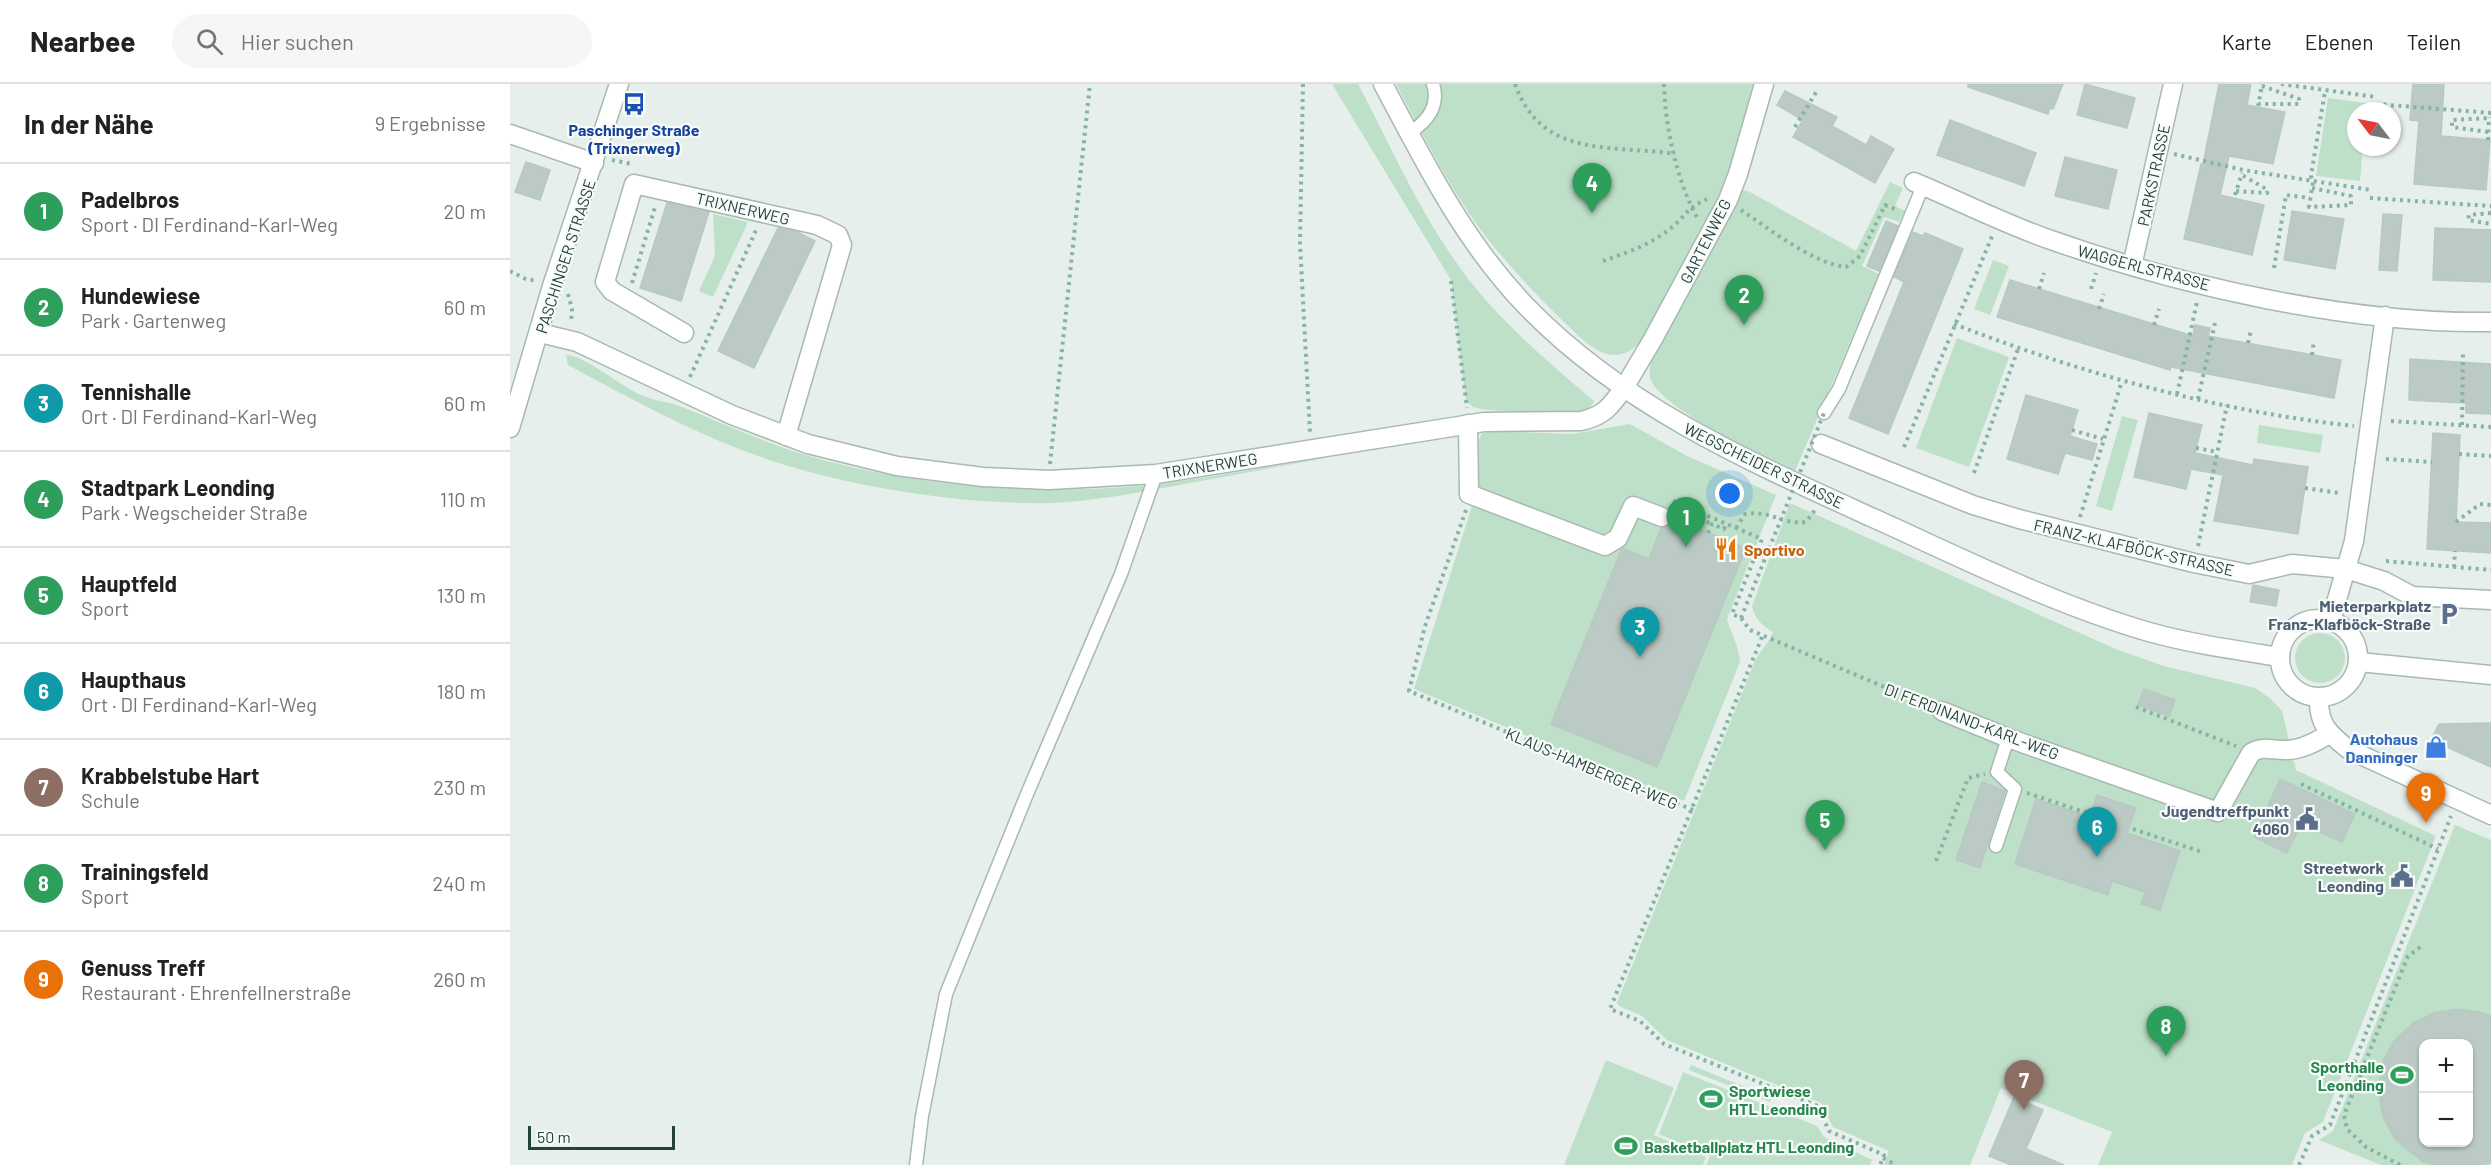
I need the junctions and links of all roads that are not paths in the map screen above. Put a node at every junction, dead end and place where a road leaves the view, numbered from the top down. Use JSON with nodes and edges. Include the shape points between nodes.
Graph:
{"nodes":[{"id":1,"x":619,"y":84,"type":"edge"},
{"id":2,"x":1383,"y":84,"type":"edge"},
{"id":3,"x":1433,"y":84,"type":"edge"},
{"id":4,"x":1764,"y":84,"type":"edge"},
{"id":5,"x":2173,"y":84,"type":"edge"},
{"id":6,"x":1408,"y":133,"type":"junction"},
{"id":7,"x":510,"y":134,"type":"edge"},
{"id":8,"x":594,"y":163,"type":"junction"},
{"id":9,"x":1919,"y":184,"type":"joint"},
{"id":10,"x":2132,"y":266,"type":"junction"},
{"id":11,"x":2385,"y":316,"type":"junction"},
{"id":12,"x":2491,"y":322,"type":"edge"},
{"id":13,"x":540,"y":333,"type":"junction"},
{"id":14,"x":684,"y":333,"type":"dead end"},
{"id":15,"x":1623,"y":388,"type":"junction"},
{"id":16,"x":1824,"y":413,"type":"road end"},
{"id":17,"x":1468,"y":424,"type":"junction"},
{"id":18,"x":510,"y":428,"type":"edge"},
{"id":19,"x":786,"y":436,"type":"junction"},
{"id":20,"x":1821,"y":444,"type":"dead end"},
{"id":21,"x":1156,"y":474,"type":"junction"},
{"id":22,"x":1662,"y":517,"type":"dead end"},
{"id":23,"x":2346,"y":569,"type":"junction"},
{"id":24,"x":2491,"y":600,"type":"edge"},
{"id":25,"x":2331,"y":620,"type":"junction"},
{"id":26,"x":2280,"y":657,"type":"junction"},
{"id":27,"x":2359,"y":662,"type":"junction"},
{"id":28,"x":2491,"y":675,"type":"edge"},
{"id":29,"x":2319,"y":698,"type":"junction"},
{"id":30,"x":1942,"y":711,"type":"road end"},
{"id":31,"x":2329,"y":734,"type":"junction"},
{"id":32,"x":2008,"y":738,"type":"junction"},
{"id":33,"x":2491,"y":815,"type":"edge"},
{"id":34,"x":1996,"y":846,"type":"dead end"},
{"id":35,"x":916,"y":1165,"type":"edge"}],
"edges":[{"from":1,"to":8,"type":"street","name":"PASCHINGER STRASSE"},
{"from":2,"to":6,"type":"street","name":"WEGSCHEIDER STRASSE"},
{"from":3,"to":6,"type":"lane","via":[[1436,99],[1430,116]]},
{"from":4,"to":15,"type":"street","name":"GARTENWEG","via":[[1738,174],[1711,234]]},
{"from":5,"to":10,"type":"street","name":"PARKSTRASSE"},
{"from":6,"to":15,"type":"street","name":"WEGSCHEIDER STRASSE","via":[[1459,224],[1488,263],[1553,333]]},
{"from":7,"to":8,"type":"street"},
{"from":8,"to":13,"type":"street","name":"PASCHINGER STRASSE"},
{"from":9,"to":10,"type":"street","name":"WAGGERLSTRASSE","via":[[2050,240]]},
{"from":9,"to":16,"type":"lane","via":[[1911,216],[1839,389]]},
{"from":10,"to":11,"type":"street","name":"WAGGERLSTRASSE","via":[[2281,301]]},
{"from":11,"to":12,"type":"street","name":"WAGGERLSTRASSE"},
{"from":11,"to":23,"type":"street","via":[[2354,541]]},
{"from":13,"to":18,"type":"street","name":"PASCHINGER STRASSE"},
{"from":13,"to":19,"type":"street","name":"TRIXNERWEG","via":[[577,342]]},
{"from":14,"to":19,"type":"street","name":"TRIXNERWEG","via":[[612,291],[605,282],[634,184],[817,225],[838,235],[842,245]]},
{"from":15,"to":17,"type":"street","name":"TRIXNERWEG","via":[[1608,409],[1581,422]]},
{"from":15,"to":26,"type":"street","name":"WEGSCHEIDER STRASSE","via":[[1700,436],[1768,471],[2057,599],[2149,632]]},
{"from":17,"to":21,"type":"street","name":"TRIXNERWEG"},
{"from":17,"to":22,"type":"street","via":[[1469,494],[1605,546],[1618,537],[1633,506]]},
{"from":19,"to":21,"type":"street","name":"TRIXNERWEG","via":[[866,460],[983,477],[1049,480]]},
{"from":20,"to":23,"type":"street","name":"FRANZ-KLAFBÖCK-STRASSE","via":[[1973,505],[2074,535],[2249,574],[2292,564]]},
{"from":21,"to":35,"type":"lane","via":[[1121,574],[946,994]]},
{"from":23,"to":24,"type":"street","name":"FRANZ-KLAFBÖCK-STRASSE","via":[[2384,581],[2412,596]]},
{"from":23,"to":25,"type":"street"},
{"from":25,"to":26,"type":"street","via":[[2320,618],[2298,625],[2288,634]]},
{"from":25,"to":27,"type":"street","via":[[2350,633]]},
{"from":26,"to":29,"type":"street","via":[[2287,681],[2297,691]]},
{"from":27,"to":28,"type":"street"},
{"from":27,"to":29,"type":"street","via":[[2348,687]]},
{"from":29,"to":31,"type":"street","via":[[2321,722]]},
{"from":30,"to":32,"type":"street","name":"DI FERDINAND-KARL-WEG"},
{"from":31,"to":32,"type":"street","name":"DI FERDINAND-KARL-WEG","via":[[2290,750],[2258,748],[2251,753],[2218,812]]},
{"from":31,"to":33,"type":"street","via":[[2359,755]]},
{"from":32,"to":34,"type":"lane","via":[[1997,772],[2015,789]]}]}
